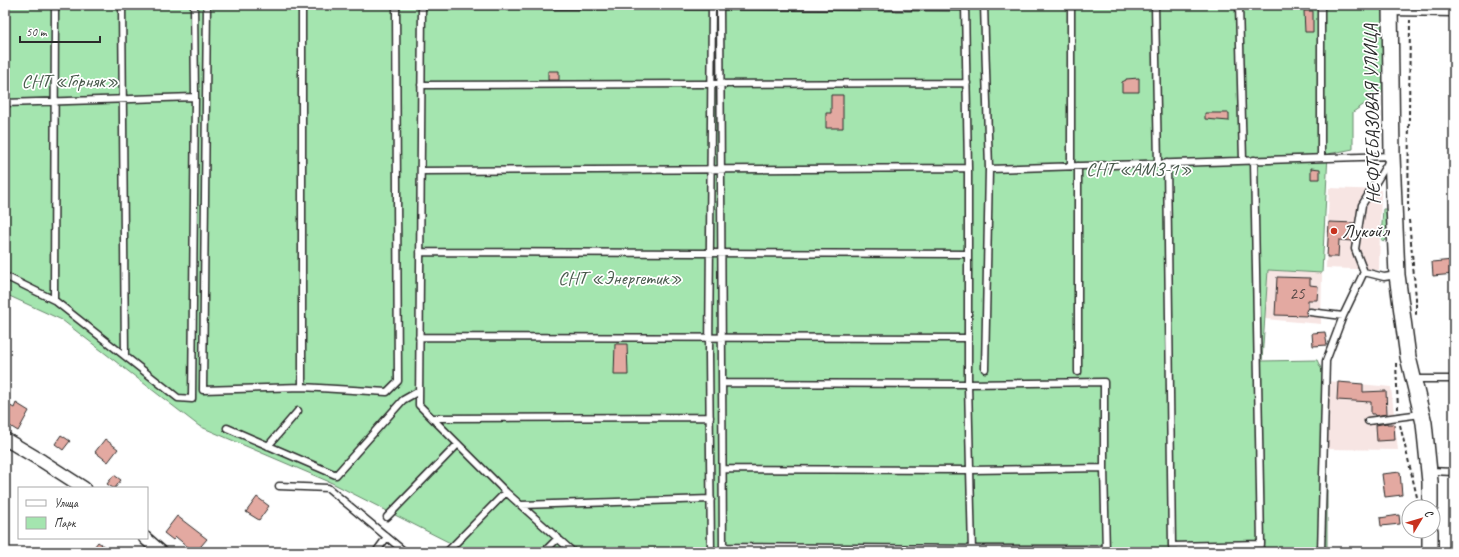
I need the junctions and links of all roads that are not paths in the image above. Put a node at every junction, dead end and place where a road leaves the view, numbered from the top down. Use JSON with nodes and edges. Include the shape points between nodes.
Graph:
{"nodes":[{"id":1,"x":55,"y":5,"type":"edge"},
{"id":2,"x":122,"y":5,"type":"edge"},
{"id":3,"x":194,"y":5,"type":"edge"},
{"id":4,"x":207,"y":5,"type":"edge"},
{"id":5,"x":302,"y":5,"type":"edge"},
{"id":6,"x":396,"y":5,"type":"edge"},
{"id":7,"x":422,"y":5,"type":"edge"},
{"id":8,"x":984,"y":5,"type":"edge"},
{"id":9,"x":1071,"y":5,"type":"edge"},
{"id":10,"x":1155,"y":5,"type":"edge"},
{"id":11,"x":1239,"y":5,"type":"edge"},
{"id":12,"x":1321,"y":5,"type":"edge"},
{"id":13,"x":712,"y":6,"type":"edge"},
{"id":14,"x":720,"y":6,"type":"edge"},
{"id":15,"x":965,"y":6,"type":"edge"},
{"id":16,"x":1390,"y":8,"type":"edge"},
{"id":17,"x":1454,"y":12,"type":"edge"},
{"id":18,"x":967,"y":83,"type":"junction"},
{"id":19,"x":712,"y":84,"type":"junction"},
{"id":20,"x":720,"y":84,"type":"junction"},
{"id":21,"x":421,"y":85,"type":"junction"},
{"id":22,"x":195,"y":97,"type":"junction"},
{"id":23,"x":123,"y":99,"type":"junction"},
{"id":24,"x":54,"y":101,"type":"junction"},
{"id":25,"x":5,"y":103,"type":"edge"},
{"id":26,"x":1392,"y":156,"type":"junction"},
{"id":27,"x":1321,"y":158,"type":"junction"},
{"id":28,"x":1254,"y":160,"type":"junction"},
{"id":29,"x":1243,"y":161,"type":"junction"},
{"id":30,"x":1167,"y":163,"type":"junction"},
{"id":31,"x":1158,"y":164,"type":"junction"},
{"id":32,"x":1071,"y":166,"type":"junction"},
{"id":33,"x":1078,"y":166,"type":"junction"},
{"id":34,"x":968,"y":168,"type":"junction"},
{"id":35,"x":989,"y":169,"type":"junction"},
{"id":36,"x":711,"y":170,"type":"junction"},
{"id":37,"x":721,"y":170,"type":"junction"},
{"id":38,"x":420,"y":172,"type":"junction"},
{"id":39,"x":420,"y":252,"type":"junction"},
{"id":40,"x":710,"y":254,"type":"junction"},
{"id":41,"x":721,"y":254,"type":"junction"},
{"id":42,"x":967,"y":254,"type":"junction"},
{"id":43,"x":1364,"y":272,"type":"junction"},
{"id":44,"x":1397,"y":275,"type":"junction"},
{"id":45,"x":5,"y":276,"type":"edge"},
{"id":46,"x":54,"y":300,"type":"junction"},
{"id":47,"x":1310,"y":312,"type":"dead end"},
{"id":48,"x":1343,"y":316,"type":"junction"},
{"id":49,"x":419,"y":337,"type":"junction"},
{"id":50,"x":710,"y":338,"type":"junction"},
{"id":51,"x":722,"y":338,"type":"junction"},
{"id":52,"x":968,"y":338,"type":"junction"},
{"id":53,"x":125,"y":356,"type":"junction"},
{"id":54,"x":985,"y":369,"type":"dead end"},
{"id":55,"x":1078,"y":372,"type":"dead end"},
{"id":56,"x":1412,"y":379,"type":"junction"},
{"id":57,"x":1454,"y":379,"type":"edge"},
{"id":58,"x":722,"y":383,"type":"junction"},
{"id":59,"x":968,"y":384,"type":"junction"},
{"id":60,"x":302,"y":387,"type":"junction"},
{"id":61,"x":419,"y":391,"type":"junction"},
{"id":62,"x":298,"y":411,"type":"dead end"},
{"id":63,"x":1421,"y":414,"type":"junction"},
{"id":64,"x":432,"y":418,"type":"junction"},
{"id":65,"x":710,"y":418,"type":"junction"},
{"id":66,"x":1368,"y":421,"type":"dead end"},
{"id":67,"x":227,"y":428,"type":"dead end"},
{"id":68,"x":5,"y":439,"type":"edge"},
{"id":69,"x":458,"y":444,"type":"junction"},
{"id":70,"x":268,"y":446,"type":"junction"},
{"id":71,"x":1104,"y":468,"type":"junction"},
{"id":72,"x":723,"y":469,"type":"junction"},
{"id":73,"x":970,"y":470,"type":"junction"},
{"id":74,"x":1429,"y":471,"type":"junction"},
{"id":75,"x":1454,"y":472,"type":"edge"},
{"id":76,"x":279,"y":486,"type":"dead end"},
{"id":77,"x":82,"y":487,"type":"edge"},
{"id":78,"x":506,"y":492,"type":"junction"},
{"id":79,"x":711,"y":499,"type":"junction"},
{"id":80,"x":1430,"y":499,"type":"edge"},
{"id":81,"x":521,"y":505,"type":"junction"},
{"id":82,"x":387,"y":517,"type":"dead end"},
{"id":83,"x":387,"y":537,"type":"junction"},
{"id":84,"x":558,"y":538,"type":"junction"},
{"id":85,"x":146,"y":539,"type":"edge"},
{"id":86,"x":1430,"y":539,"type":"edge"},
{"id":87,"x":723,"y":550,"type":"edge"},
{"id":88,"x":1106,"y":550,"type":"edge"},
{"id":89,"x":972,"y":551,"type":"edge"},
{"id":90,"x":161,"y":552,"type":"edge"},
{"id":91,"x":376,"y":552,"type":"edge"},
{"id":92,"x":405,"y":552,"type":"edge"},
{"id":93,"x":447,"y":552,"type":"edge"},
{"id":94,"x":544,"y":552,"type":"edge"},
{"id":95,"x":573,"y":552,"type":"edge"},
{"id":96,"x":711,"y":552,"type":"edge"},
{"id":97,"x":1321,"y":552,"type":"edge"},
{"id":98,"x":1430,"y":552,"type":"edge"}],
"edges":[{"from":1,"to":24,"type":"lane"},
{"from":2,"to":23,"type":"lane"},
{"from":3,"to":22,"type":"lane"},
{"from":4,"to":60,"type":"lane","via":[[203,390]]},
{"from":5,"to":60,"type":"lane"},
{"from":6,"to":60,"type":"lane","via":[[398,381],[386,392]]},
{"from":7,"to":13,"type":"lane"},
{"from":7,"to":21,"type":"lane"},
{"from":8,"to":35,"type":"lane"},
{"from":9,"to":32,"type":"lane"},
{"from":10,"to":31,"type":"lane"},
{"from":11,"to":29,"type":"lane"},
{"from":12,"to":27,"type":"lane"},
{"from":13,"to":14,"type":"lane"},
{"from":13,"to":19,"type":"lane"},
{"from":14,"to":15,"type":"lane"},
{"from":14,"to":20,"type":"lane"},
{"from":15,"to":18,"type":"lane"},
{"from":16,"to":17,"type":"lane"},
{"from":16,"to":26,"type":"street","name":"НЕФТЕБАЗОВАЯ УЛИЦА"},
{"from":18,"to":20,"type":"lane"},
{"from":18,"to":34,"type":"lane"},
{"from":19,"to":20,"type":"lane"},
{"from":19,"to":21,"type":"lane"},
{"from":19,"to":36,"type":"lane"},
{"from":20,"to":37,"type":"lane"},
{"from":21,"to":38,"type":"lane"},
{"from":22,"to":23,"type":"lane"},
{"from":22,"to":53,"type":"lane","via":[[192,399],[178,398]]},
{"from":23,"to":24,"type":"lane"},
{"from":23,"to":53,"type":"lane"},
{"from":24,"to":25,"type":"lane"},
{"from":24,"to":46,"type":"lane"},
{"from":26,"to":27,"type":"lane"},
{"from":26,"to":43,"type":"lane","via":[[1362,205],[1355,249]]},
{"from":26,"to":44,"type":"street","name":"НЕФТЕБАЗОВАЯ УЛИЦА"},
{"from":27,"to":28,"type":"lane"},
{"from":28,"to":29,"type":"lane"},
{"from":28,"to":30,"type":"lane","via":[[1261,544],[1172,546]]},
{"from":29,"to":30,"type":"lane"},
{"from":30,"to":31,"type":"lane"},
{"from":31,"to":33,"type":"lane"},
{"from":32,"to":33,"type":"lane"},
{"from":32,"to":35,"type":"lane"},
{"from":33,"to":55,"type":"lane"},
{"from":34,"to":37,"type":"lane"},
{"from":34,"to":42,"type":"lane"},
{"from":35,"to":54,"type":"lane"},
{"from":36,"to":37,"type":"lane"},
{"from":36,"to":38,"type":"lane"},
{"from":36,"to":40,"type":"lane"},
{"from":37,"to":41,"type":"lane"},
{"from":38,"to":39,"type":"lane"},
{"from":39,"to":40,"type":"lane"},
{"from":39,"to":49,"type":"lane"},
{"from":40,"to":41,"type":"lane"},
{"from":40,"to":50,"type":"lane"},
{"from":41,"to":42,"type":"lane"},
{"from":41,"to":51,"type":"lane"},
{"from":42,"to":52,"type":"lane"},
{"from":43,"to":44,"type":"lane","via":[[1384,277]]},
{"from":43,"to":48,"type":"lane"},
{"from":44,"to":56,"type":"street","name":"НЕФТЕБАЗОВАЯ УЛИЦА"},
{"from":45,"to":46,"type":"lane"},
{"from":46,"to":53,"type":"lane"},
{"from":47,"to":48,"type":"lane"},
{"from":48,"to":97,"type":"lane","via":[[1326,361]]},
{"from":49,"to":50,"type":"lane"},
{"from":49,"to":61,"type":"lane"},
{"from":50,"to":51,"type":"lane"},
{"from":50,"to":65,"type":"lane"},
{"from":51,"to":52,"type":"lane"},
{"from":51,"to":58,"type":"lane"},
{"from":52,"to":59,"type":"lane"},
{"from":56,"to":57,"type":"lane"},
{"from":56,"to":63,"type":"street","name":"НЕФТЕБАЗОВАЯ УЛИЦА"},
{"from":58,"to":59,"type":"lane"},
{"from":58,"to":72,"type":"lane"},
{"from":59,"to":71,"type":"lane","via":[[1104,382]]},
{"from":59,"to":73,"type":"lane"},
{"from":61,"to":64,"type":"lane","via":[[419,404]]},
{"from":61,"to":70,"type":"lane","via":[[403,400],[336,475]]},
{"from":62,"to":70,"type":"lane"},
{"from":63,"to":66,"type":"lane"},
{"from":63,"to":74,"type":"street","name":"НЕФТЕБАЗОВАЯ УЛИЦА"},
{"from":64,"to":65,"type":"lane"},
{"from":64,"to":69,"type":"lane"},
{"from":65,"to":79,"type":"lane"},
{"from":67,"to":70,"type":"lane"},
{"from":68,"to":77,"type":"street"},
{"from":69,"to":78,"type":"lane"},
{"from":69,"to":82,"type":"lane"},
{"from":71,"to":73,"type":"lane"},
{"from":71,"to":88,"type":"lane"},
{"from":72,"to":73,"type":"lane"},
{"from":72,"to":87,"type":"lane"},
{"from":73,"to":89,"type":"lane"},
{"from":74,"to":75,"type":"lane"},
{"from":74,"to":80,"type":"street","name":"НЕФТЕБАЗОВАЯ УЛИЦА"},
{"from":76,"to":83,"type":"lane","via":[[328,488]]},
{"from":78,"to":81,"type":"lane"},
{"from":78,"to":93,"type":"lane"},
{"from":79,"to":81,"type":"lane"},
{"from":79,"to":96,"type":"lane"},
{"from":81,"to":84,"type":"lane"},
{"from":83,"to":91,"type":"lane"},
{"from":83,"to":92,"type":"lane"},
{"from":84,"to":94,"type":"lane"},
{"from":84,"to":95,"type":"lane"},
{"from":85,"to":90,"type":"street"},
{"from":86,"to":98,"type":"street"},
{"from":87,"to":89,"type":"lane"},
{"from":88,"to":89,"type":"lane"}]}
